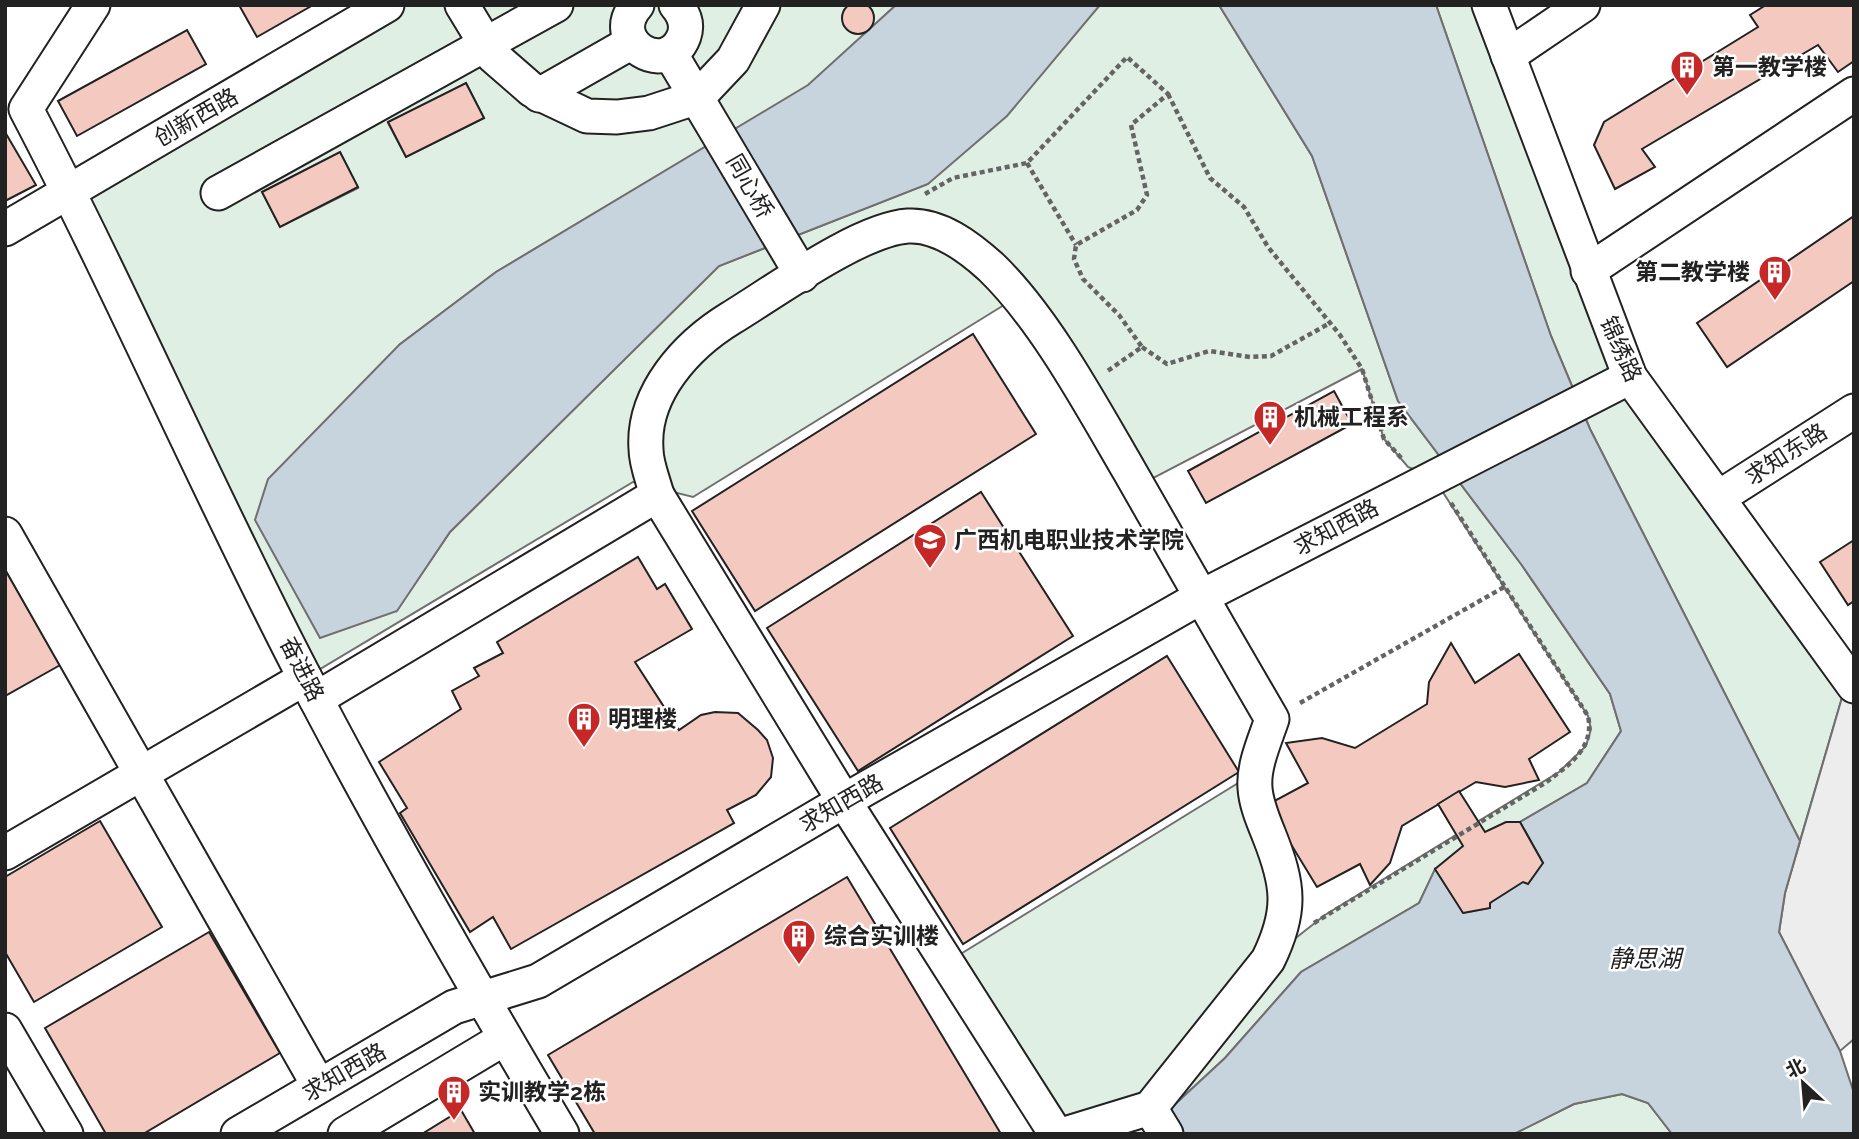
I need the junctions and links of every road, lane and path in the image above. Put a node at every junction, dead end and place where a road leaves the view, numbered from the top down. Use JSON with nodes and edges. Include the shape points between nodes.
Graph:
{"nodes":[{"id":1,"x":93,"y":5,"type":"edge"},
{"id":2,"x":387,"y":5,"type":"edge"},
{"id":3,"x":462,"y":5,"type":"edge"},
{"id":4,"x":556,"y":5,"type":"edge"},
{"id":5,"x":637,"y":5,"type":"edge"},
{"id":6,"x":763,"y":5,"type":"edge"},
{"id":7,"x":1489,"y":5,"type":"edge"},
{"id":8,"x":686,"y":8,"type":"edge"},
{"id":9,"x":1574,"y":8,"type":"edge"},
{"id":10,"x":632,"y":42,"type":"junction"},
{"id":11,"x":486,"y":45,"type":"junction"},
{"id":12,"x":670,"y":52,"type":"junction"},
{"id":13,"x":1508,"y":57,"type":"junction"},
{"id":14,"x":1168,"y":94,"type":"junction"},
{"id":15,"x":1854,"y":94,"type":"edge"},
{"id":16,"x":539,"y":95,"type":"junction"},
{"id":17,"x":698,"y":97,"type":"junction"},
{"id":18,"x":1027,"y":163,"type":"junction"},
{"id":19,"x":69,"y":191,"type":"junction"},
{"id":20,"x":218,"y":192,"type":"dead end"},
{"id":21,"x":909,"y":226,"type":"junction"},
{"id":22,"x":5,"y":229,"type":"edge"},
{"id":23,"x":1076,"y":244,"type":"junction"},
{"id":24,"x":1588,"y":271,"type":"junction"},
{"id":25,"x":802,"y":275,"type":"junction"},
{"id":26,"x":1330,"y":323,"type":"junction"},
{"id":27,"x":1142,"y":348,"type":"junction"},
{"id":28,"x":1630,"y":377,"type":"junction"},
{"id":29,"x":1082,"y":388,"type":"junction"},
{"id":30,"x":1854,"y":411,"type":"edge"},
{"id":31,"x":1439,"y":473,"type":"junction"},
{"id":32,"x":657,"y":495,"type":"junction"},
{"id":33,"x":1718,"y":498,"type":"junction"},
{"id":34,"x":5,"y":534,"type":"edge"},
{"id":35,"x":1506,"y":586,"type":"junction"},
{"id":36,"x":1201,"y":597,"type":"junction"},
{"id":37,"x":1854,"y":686,"type":"edge"},
{"id":38,"x":311,"y":688,"type":"junction"},
{"id":39,"x":1272,"y":719,"type":"junction"},
{"id":40,"x":141,"y":774,"type":"junction"},
{"id":41,"x":844,"y":801,"type":"junction"},
{"id":42,"x":5,"y":853,"type":"edge"},
{"id":43,"x":1306,"y":930,"type":"dead end"},
{"id":44,"x":482,"y":999,"type":"junction"},
{"id":45,"x":5,"y":1030,"type":"edge"},
{"id":46,"x":505,"y":1038,"type":"junction"},
{"id":47,"x":18,"y":1079,"type":"edge"},
{"id":48,"x":319,"y":1086,"type":"junction"},
{"id":49,"x":1158,"y":1121,"type":"edge"},
{"id":50,"x":66,"y":1134,"type":"edge"},
{"id":51,"x":238,"y":1134,"type":"edge"},
{"id":52,"x":345,"y":1134,"type":"edge"},
{"id":53,"x":562,"y":1134,"type":"edge"},
{"id":54,"x":1056,"y":1134,"type":"edge"},
{"id":55,"x":1065,"y":1134,"type":"edge"}],
"edges":[{"from":1,"to":19,"type":"lane","name":"奋进路","via":[[26,109]]},
{"from":2,"to":19,"type":"lane","name":"创新西路"},
{"from":3,"to":11,"type":"lane"},
{"from":4,"to":11,"type":"lane"},
{"from":5,"to":10,"type":"lane","via":[[628,20]]},
{"from":6,"to":17,"type":"lane","via":[[733,61]]},
{"from":7,"to":13,"type":"lane","name":"锦绣路"},
{"from":8,"to":12,"type":"lane","via":[[683,38]]},
{"from":9,"to":13,"type":"lane"},
{"from":10,"to":12,"type":"lane","via":[[652,55]]},
{"from":10,"to":16,"type":"lane"},
{"from":11,"to":16,"type":"lane"},
{"from":11,"to":20,"type":"lane"},
{"from":12,"to":17,"type":"lane","name":"同心桥"},
{"from":13,"to":24,"type":"lane","name":"锦绣路"},
{"from":14,"to":18,"type":"path","via":[[1127,57]]},
{"from":14,"to":23,"type":"path","via":[[1132,125],[1147,195],[1136,210]]},
{"from":14,"to":26,"type":"path","via":[[1210,178],[1244,207],[1268,247]]},
{"from":15,"to":24,"type":"lane"},
{"from":16,"to":17,"type":"lane","via":[[587,116],[617,117],[649,113]]},
{"from":17,"to":25,"type":"lane","name":"同心桥"},
{"from":18,"to":21,"type":"path","via":[[953,178],[925,193]]},
{"from":18,"to":23,"type":"path"},
{"from":19,"to":22,"type":"lane","name":"创新西路"},
{"from":19,"to":38,"type":"lane","name":"奋进路"},
{"from":21,"to":25,"type":"lane","via":[[860,242]]},
{"from":21,"to":29,"type":"lane","via":[[935,230],[955,240],[990,267],[1013,291]]},
{"from":23,"to":27,"type":"path","via":[[1074,259],[1083,279]]},
{"from":24,"to":28,"type":"lane","name":"锦绣路"},
{"from":25,"to":32,"type":"lane","via":[[724,322],[690,351],[656,395],[645,450]]},
{"from":26,"to":27,"type":"path","via":[[1271,356],[1209,351],[1167,364]]},
{"from":26,"to":31,"type":"path","via":[[1362,369],[1384,439],[1408,467]]},
{"from":27,"to":29,"type":"path"},
{"from":28,"to":31,"type":"lane","name":"求知西路"},
{"from":28,"to":33,"type":"lane","name":"锦绣路"},
{"from":29,"to":36,"type":"lane"},
{"from":30,"to":33,"type":"lane","name":"求知东路"},
{"from":31,"to":35,"type":"path"},
{"from":31,"to":36,"type":"lane","name":"求知西路"},
{"from":32,"to":38,"type":"lane"},
{"from":32,"to":41,"type":"lane"},
{"from":33,"to":37,"type":"lane","name":"锦绣路"},
{"from":34,"to":40,"type":"lane"},
{"from":35,"to":39,"type":"path"},
{"from":35,"to":43,"type":"path","via":[[1588,716],[1591,729],[1586,746],[1545,783]]},
{"from":36,"to":39,"type":"lane"},
{"from":36,"to":41,"type":"lane","name":"求知西路"},
{"from":38,"to":40,"type":"lane"},
{"from":38,"to":44,"type":"lane","name":"奋进路"},
{"from":39,"to":49,"type":"lane","via":[[1255,788],[1285,877],[1286,903],[1279,937]]},
{"from":40,"to":42,"type":"lane"},
{"from":40,"to":48,"type":"lane"},
{"from":41,"to":44,"type":"lane","name":"求知西路","via":[[538,981]]},
{"from":41,"to":54,"type":"lane"},
{"from":44,"to":46,"type":"lane","name":"奋进路"},
{"from":44,"to":48,"type":"lane","name":"求知西路","via":[[454,1007]]},
{"from":45,"to":47,"type":"lane"},
{"from":46,"to":52,"type":"lane"},
{"from":46,"to":53,"type":"lane","name":"奋进路"},
{"from":47,"to":50,"type":"lane"},
{"from":48,"to":51,"type":"lane","name":"求知西路"},
{"from":49,"to":55,"type":"lane"}]}
